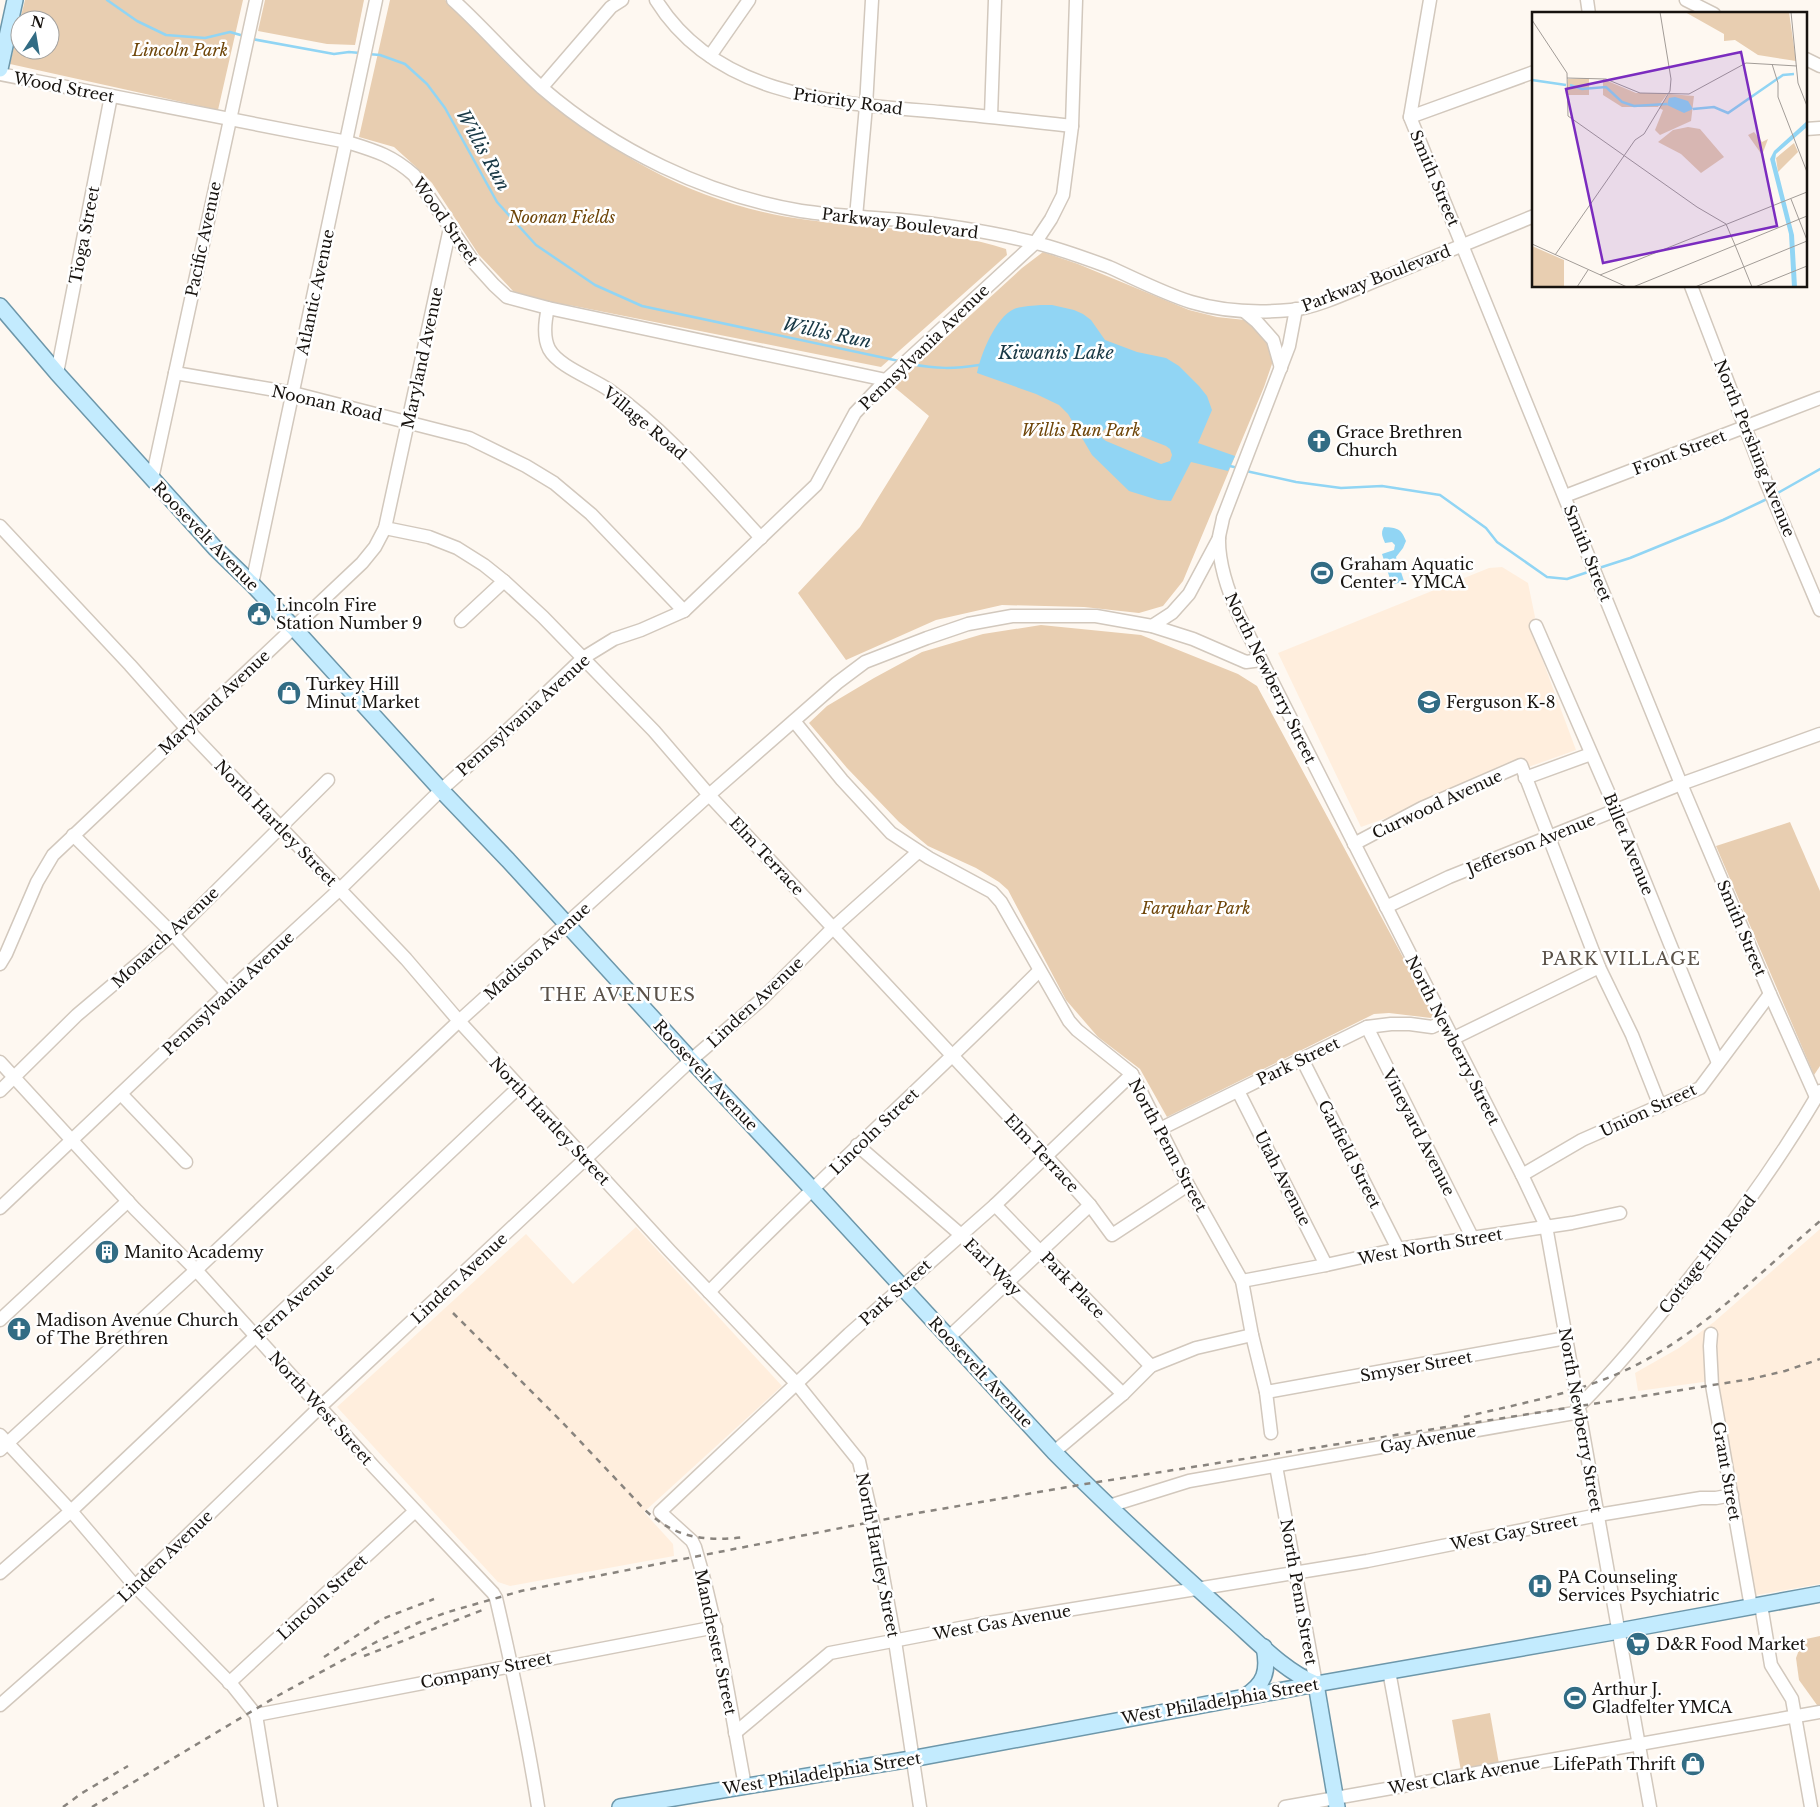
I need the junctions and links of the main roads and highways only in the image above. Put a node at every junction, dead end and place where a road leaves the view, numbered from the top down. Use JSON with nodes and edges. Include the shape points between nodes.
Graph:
{"nodes":[{"id":1,"x":14,"y":0,"type":"edge"},
{"id":2,"x":0,"y":69,"type":"edge"},
{"id":3,"x":0,"y":306,"type":"edge"},
{"id":4,"x":1820,"y":1594,"type":"edge"},
{"id":5,"x":1264,"y":1648,"type":"junction"},
{"id":6,"x":1316,"y":1684,"type":"junction"},
{"id":7,"x":1243,"y":1697,"type":"junction"},
{"id":8,"x":1337,"y":1802,"type":"edge"},
{"id":9,"x":620,"y":1807,"type":"edge"}],
"edges":[{"from":1,"to":2,"type":"main road"},
{"from":3,"to":5,"type":"main road","name":"Roosevelt Avenue","via":[[215,548],[293,627],[1054,1452]]},
{"from":4,"to":6,"type":"main road","name":"West Philadelphia Street"},
{"from":5,"to":6,"type":"main road","name":"Roosevelt Avenue","via":[[1302,1678]]},
{"from":5,"to":7,"type":"main road","via":[[1266,1669],[1263,1678],[1254,1690]]},
{"from":6,"to":7,"type":"main road","name":"West Philadelphia Street"},
{"from":6,"to":8,"type":"main road","name":"North Penn Street"},
{"from":7,"to":9,"type":"main road","name":"West Philadelphia Street","via":[[911,1759]]}]}
